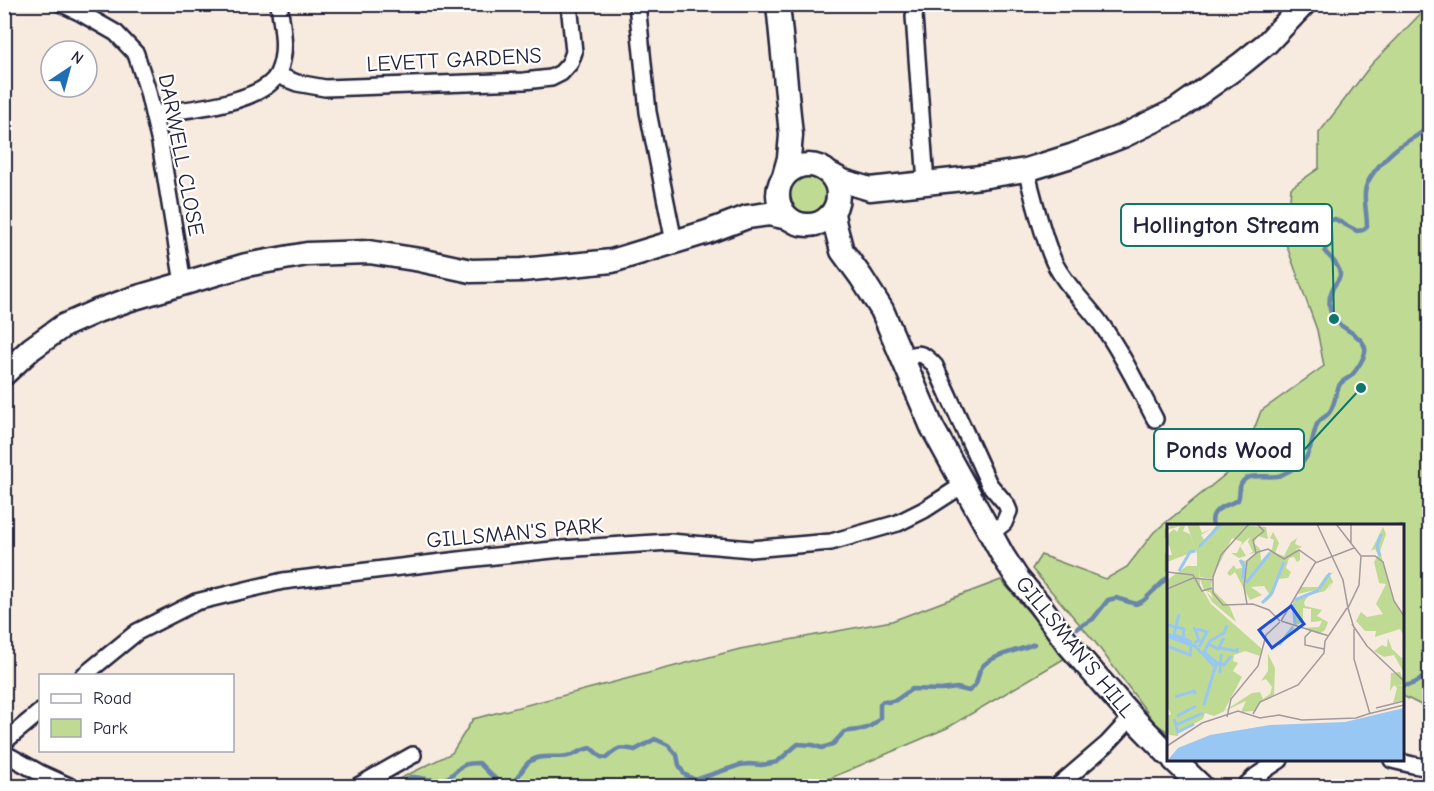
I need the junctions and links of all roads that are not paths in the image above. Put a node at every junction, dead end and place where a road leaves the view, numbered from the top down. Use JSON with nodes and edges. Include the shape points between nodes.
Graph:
{"nodes":[{"id":1,"x":62,"y":4,"type":"edge"},
{"id":2,"x":279,"y":4,"type":"edge"},
{"id":3,"x":569,"y":4,"type":"edge"},
{"id":4,"x":637,"y":4,"type":"edge"},
{"id":5,"x":778,"y":4,"type":"edge"},
{"id":6,"x":918,"y":4,"type":"edge"},
{"id":7,"x":1299,"y":7,"type":"edge"},
{"id":8,"x":277,"y":75,"type":"junction"},
{"id":9,"x":153,"y":114,"type":"junction"},
{"id":10,"x":790,"y":135,"type":"junction"},
{"id":11,"x":824,"y":170,"type":"junction"},
{"id":12,"x":1026,"y":170,"type":"junction"},
{"id":13,"x":781,"y":183,"type":"junction"},
{"id":14,"x":926,"y":183,"type":"junction"},
{"id":15,"x":870,"y":189,"type":"junction"},
{"id":16,"x":835,"y":209,"type":"junction"},
{"id":17,"x":747,"y":217,"type":"junction"},
{"id":18,"x":797,"y":222,"type":"junction"},
{"id":19,"x":674,"y":242,"type":"junction"},
{"id":20,"x":842,"y":251,"type":"junction"},
{"id":21,"x":183,"y":284,"type":"junction"},
{"id":22,"x":903,"y":358,"type":"junction"},
{"id":23,"x":4,"y":374,"type":"edge"},
{"id":24,"x":1155,"y":419,"type":"dead end"},
{"id":25,"x":963,"y":485,"type":"junction"},
{"id":26,"x":990,"y":534,"type":"junction"},
{"id":27,"x":84,"y":674,"type":"edge"},
{"id":28,"x":39,"y":713,"type":"edge"},
{"id":29,"x":1132,"y":717,"type":"junction"},
{"id":30,"x":4,"y":742,"type":"edge"},
{"id":31,"x":4,"y":753,"type":"edge"},
{"id":32,"x":1167,"y":753,"type":"edge"},
{"id":33,"x":413,"y":755,"type":"dead end"},
{"id":34,"x":1176,"y":761,"type":"edge"},
{"id":35,"x":1277,"y":761,"type":"edge"},
{"id":36,"x":1399,"y":761,"type":"edge"},
{"id":37,"x":1430,"y":768,"type":"edge"},
{"id":38,"x":69,"y":786,"type":"edge"},
{"id":39,"x":358,"y":786,"type":"edge"},
{"id":40,"x":1058,"y":786,"type":"edge"},
{"id":41,"x":1201,"y":786,"type":"edge"},
{"id":42,"x":1245,"y":786,"type":"edge"}],
"edges":[{"from":1,"to":9,"type":"street","name":"DARWELL CLOSE","via":[[116,33],[136,54]]},
{"from":2,"to":8,"type":"street","via":[[284,42]]},
{"from":3,"to":8,"type":"street","name":"LEVETT GARDENS","via":[[574,52],[570,63],[551,78],[325,88]]},
{"from":4,"to":19,"type":"street","via":[[648,112]]},
{"from":5,"to":10,"type":"street"},
{"from":6,"to":14,"type":"street","via":[[914,16]]},
{"from":7,"to":12,"type":"street","via":[[1267,43],[1176,110],[1123,136]]},
{"from":8,"to":9,"type":"street","via":[[266,86],[221,104]]},
{"from":9,"to":21,"type":"street","name":"DARWELL CLOSE"},
{"from":10,"to":11,"type":"street","via":[[804,156]]},
{"from":10,"to":13,"type":"street","via":[[789,159]]},
{"from":11,"to":13,"type":"street","via":[[799,166]]},
{"from":11,"to":15,"type":"street"},
{"from":11,"to":16,"type":"street","via":[[838,189]]},
{"from":12,"to":14,"type":"street"},
{"from":12,"to":24,"type":"street","via":[[1055,263],[1101,323]]},
{"from":13,"to":17,"type":"street","via":[[766,205]]},
{"from":13,"to":18,"type":"street","via":[[779,206]]},
{"from":14,"to":15,"type":"street"},
{"from":15,"to":16,"type":"street"},
{"from":16,"to":18,"type":"street","via":[[821,223]]},
{"from":16,"to":20,"type":"street","name":"GILLSMAN'S HILL"},
{"from":17,"to":18,"type":"street","via":[[768,214]]},
{"from":17,"to":19,"type":"street"},
{"from":18,"to":20,"type":"street"},
{"from":19,"to":21,"type":"street","via":[[612,261],[522,270],[471,271],[369,252],[307,254],[246,265]]},
{"from":20,"to":22,"type":"street","name":"GILLSMAN'S HILL","via":[[882,310]]},
{"from":21,"to":23,"type":"street","via":[[63,326]]},
{"from":22,"to":25,"type":"street","name":"GILLSMAN'S HILL"},
{"from":22,"to":26,"type":"street","via":[[927,356],[935,366],[989,484],[1006,504],[1009,511],[1004,523]]},
{"from":25,"to":26,"type":"street","name":"GILLSMAN'S HILL"},
{"from":25,"to":27,"type":"street","name":"GILLSMAN'S PARK","via":[[898,523],[831,542],[751,549],[670,542],[562,549],[283,581],[196,602],[137,632]]},
{"from":26,"to":29,"type":"street","name":"GILLSMAN'S HILL","via":[[1068,645]]},
{"from":28,"to":30,"type":"street"},
{"from":29,"to":32,"type":"street","name":"GILLSMAN'S HILL"},
{"from":29,"to":40,"type":"street"},
{"from":31,"to":38,"type":"street"},
{"from":33,"to":39,"type":"street"},
{"from":34,"to":41,"type":"street"},
{"from":35,"to":42,"type":"street"},
{"from":36,"to":37,"type":"street"}]}
